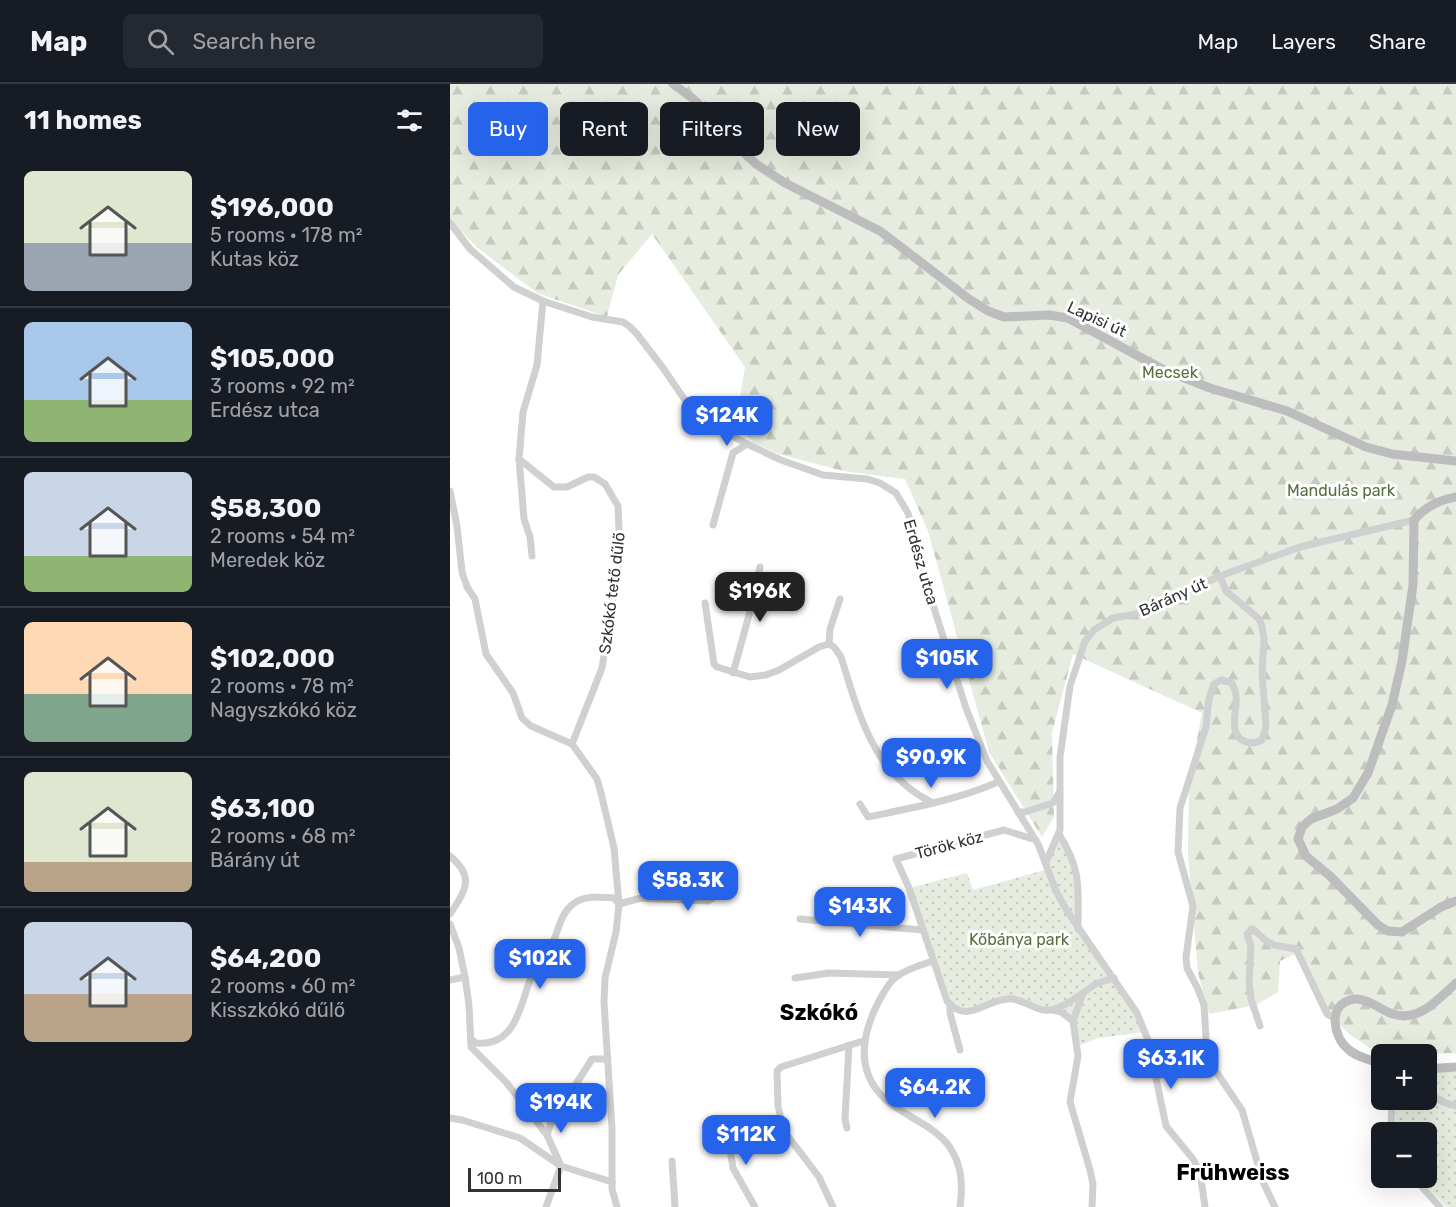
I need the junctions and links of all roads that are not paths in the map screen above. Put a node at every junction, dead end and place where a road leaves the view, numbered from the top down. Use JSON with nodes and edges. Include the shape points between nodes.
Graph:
{"nodes":[{"id":1,"x":673,"y":84,"type":"edge"},
{"id":2,"x":450,"y":223,"type":"edge"},
{"id":3,"x":458,"y":231,"type":"junction"},
{"id":4,"x":450,"y":236,"type":"edge"},
{"id":5,"x":543,"y":301,"type":"junction"},
{"id":6,"x":747,"y":444,"type":"junction"},
{"id":7,"x":519,"y":459,"type":"junction"},
{"id":8,"x":1456,"y":461,"type":"edge"},
{"id":9,"x":450,"y":492,"type":"edge"},
{"id":10,"x":1456,"y":497,"type":"edge"},
{"id":11,"x":1414,"y":520,"type":"junction"},
{"id":12,"x":713,"y":525,"type":"dead end"},
{"id":13,"x":532,"y":556,"type":"dead end"},
{"id":14,"x":760,"y":567,"type":"dead end"},
{"id":15,"x":1220,"y":576,"type":"junction"},
{"id":16,"x":840,"y":599,"type":"dead end"},
{"id":17,"x":705,"y":603,"type":"dead end"},
{"id":18,"x":829,"y":645,"type":"junction"},
{"id":19,"x":733,"y":673,"type":"junction"},
{"id":20,"x":572,"y":744,"type":"junction"},
{"id":21,"x":998,"y":782,"type":"junction"},
{"id":22,"x":1060,"y":791,"type":"junction"},
{"id":23,"x":931,"y":802,"type":"junction"},
{"id":24,"x":860,"y":804,"type":"dead end"},
{"id":25,"x":1018,"y":812,"type":"junction"},
{"id":26,"x":1059,"y":834,"type":"junction"},
{"id":27,"x":1037,"y":842,"type":"junction"},
{"id":28,"x":1055,"y":844,"type":"junction"},
{"id":29,"x":450,"y":856,"type":"edge"},
{"id":30,"x":1046,"y":862,"type":"junction"},
{"id":31,"x":731,"y":878,"type":"dead end"},
{"id":32,"x":1456,"y":901,"type":"edge"},
{"id":33,"x":619,"y":904,"type":"junction"},
{"id":34,"x":450,"y":914,"type":"edge"},
{"id":35,"x":800,"y":919,"type":"dead end"},
{"id":36,"x":450,"y":924,"type":"edge"},
{"id":37,"x":1078,"y":929,"type":"junction"},
{"id":38,"x":923,"y":930,"type":"junction"},
{"id":39,"x":933,"y":961,"type":"junction"},
{"id":40,"x":899,"y":975,"type":"junction"},
{"id":41,"x":465,"y":977,"type":"junction"},
{"id":42,"x":795,"y":978,"type":"dead end"},
{"id":43,"x":1114,"y":978,"type":"junction"},
{"id":44,"x":450,"y":980,"type":"edge"},
{"id":45,"x":1456,"y":983,"type":"edge"},
{"id":46,"x":1083,"y":993,"type":"junction"},
{"id":47,"x":950,"y":1004,"type":"junction"},
{"id":48,"x":1053,"y":1010,"type":"junction"},
{"id":49,"x":1335,"y":1018,"type":"junction"},
{"id":50,"x":1073,"y":1021,"type":"junction"},
{"id":51,"x":1260,"y":1026,"type":"dead end"},
{"id":52,"x":471,"y":1039,"type":"junction"},
{"id":53,"x":863,"y":1041,"type":"junction"},
{"id":54,"x":849,"y":1045,"type":"junction"},
{"id":55,"x":960,"y":1050,"type":"dead end"},
{"id":56,"x":608,"y":1059,"type":"junction"},
{"id":57,"x":1371,"y":1060,"type":"edge"},
{"id":58,"x":1456,"y":1067,"type":"edge"},
{"id":59,"x":1437,"y":1068,"type":"edge"},
{"id":60,"x":1437,"y":1098,"type":"edge"},
{"id":61,"x":1456,"y":1106,"type":"edge"},
{"id":62,"x":450,"y":1118,"type":"edge"},
{"id":63,"x":847,"y":1128,"type":"dead end"},
{"id":64,"x":727,"y":1129,"type":"dead end"},
{"id":65,"x":547,"y":1135,"type":"junction"},
{"id":66,"x":672,"y":1161,"type":"dead end"},
{"id":67,"x":561,"y":1166,"type":"junction"},
{"id":68,"x":612,"y":1182,"type":"junction"},
{"id":69,"x":1423,"y":1188,"type":"edge"},
{"id":70,"x":546,"y":1207,"type":"edge"},
{"id":71,"x":617,"y":1207,"type":"edge"},
{"id":72,"x":675,"y":1207,"type":"edge"},
{"id":73,"x":755,"y":1207,"type":"edge"},
{"id":74,"x":833,"y":1207,"type":"edge"},
{"id":75,"x":960,"y":1207,"type":"edge"},
{"id":76,"x":1092,"y":1207,"type":"edge"},
{"id":77,"x":1205,"y":1207,"type":"edge"},
{"id":78,"x":1275,"y":1207,"type":"edge"},
{"id":79,"x":1440,"y":1207,"type":"edge"}],
"edges":[{"from":1,"to":8,"type":"street","name":"Lapisi út","via":[[710,114],[756,164],[880,231],[988,311],[1004,317],[1068,318],[1170,372],[1293,413],[1366,447]]},
{"from":2,"to":3,"type":"street","name":"Erdész utca"},
{"from":3,"to":4,"type":"street"},
{"from":3,"to":5,"type":"street","name":"Erdész utca","via":[[470,249],[514,287]]},
{"from":5,"to":6,"type":"street","name":"Erdész utca","via":[[629,326],[687,404]]},
{"from":5,"to":7,"type":"street","via":[[537,365],[523,412]]},
{"from":6,"to":12,"type":"street","via":[[733,453]]},
{"from":6,"to":21,"type":"street","name":"Erdész utca","via":[[823,475],[867,479],[896,493],[908,513],[966,708]]},
{"from":7,"to":13,"type":"street","via":[[524,519]]},
{"from":7,"to":20,"type":"street","name":"Szkókó tető dűlő","via":[[554,486],[567,487],[594,477],[605,484],[618,506],[620,554],[602,668]]},
{"from":9,"to":20,"type":"street","via":[[462,572],[475,599],[486,654],[513,693],[522,718]]},
{"from":10,"to":11,"type":"street","via":[[1434,503]]},
{"from":11,"to":15,"type":"street","name":"Bárány út","via":[[1300,547]]},
{"from":11,"to":32,"type":"street","via":[[1413,585],[1402,661],[1392,705],[1368,773],[1353,798],[1311,819],[1302,827],[1298,839],[1306,856],[1388,931],[1402,932]]},
{"from":14,"to":19,"type":"street"},
{"from":15,"to":22,"type":"street","name":"Bárány út","via":[[1136,614],[1113,618],[1085,641],[1070,686],[1060,757]]},
{"from":15,"to":78,"type":"street","via":[[1226,591],[1262,626],[1266,726],[1262,740],[1241,740],[1235,732],[1237,700],[1232,683],[1221,680],[1214,684],[1206,727],[1180,808],[1178,852],[1193,906],[1186,957],[1204,1005],[1207,1054],[1242,1110],[1263,1182]]},
{"from":16,"to":18,"type":"street"},
{"from":17,"to":19,"type":"street","via":[[714,664]]},
{"from":18,"to":19,"type":"street","via":[[766,675]]},
{"from":18,"to":23,"type":"street","via":[[841,657],[863,726],[876,750],[895,776]]},
{"from":20,"to":33,"type":"street","via":[[597,779],[614,848]]},
{"from":21,"to":23,"type":"street"},
{"from":21,"to":25,"type":"street","name":"Erdész utca"},
{"from":22,"to":25,"type":"street","via":[[1053,803]]},
{"from":22,"to":26,"type":"street","name":"Bárány út"},
{"from":23,"to":24,"type":"street","via":[[868,817]]},
{"from":25,"to":27,"type":"street","name":"Erdész utca"},
{"from":26,"to":28,"type":"street","name":"Bárány út"},
{"from":26,"to":37,"type":"street","via":[[1076,866],[1079,881]]},
{"from":27,"to":28,"type":"street"},
{"from":27,"to":30,"type":"street","name":"Erdész utca"},
{"from":27,"to":38,"type":"street","name":"Török köz","via":[[1004,830],[896,859]]},
{"from":28,"to":30,"type":"street","name":"Bárány út"},
{"from":29,"to":34,"type":"street","via":[[466,875],[462,896]]},
{"from":30,"to":37,"type":"street","via":[[1056,891]]},
{"from":31,"to":33,"type":"street","via":[[723,891],[708,901],[641,898]]},
{"from":33,"to":52,"type":"street","via":[[614,898],[590,897],[574,903],[560,921],[552,945],[530,979],[513,1026],[490,1044]]},
{"from":33,"to":56,"type":"street","via":[[605,978]]},
{"from":35,"to":38,"type":"street"},
{"from":36,"to":41,"type":"street"},
{"from":37,"to":43,"type":"street"},
{"from":38,"to":39,"type":"street","name":"Török köz"},
{"from":39,"to":40,"type":"street"},
{"from":39,"to":47,"type":"street","name":"Török köz"},
{"from":40,"to":42,"type":"street","via":[[829,973]]},
{"from":40,"to":53,"type":"street","via":[[877,1004]]},
{"from":41,"to":44,"type":"street"},
{"from":41,"to":52,"type":"street"},
{"from":43,"to":46,"type":"street"},
{"from":43,"to":77,"type":"street","via":[[1131,1002],[1148,1040],[1166,1126],[1200,1172]]},
{"from":45,"to":49,"type":"street","via":[[1420,1013],[1400,1016],[1353,999],[1341,1005]]},
{"from":46,"to":48,"type":"street"},
{"from":46,"to":50,"type":"street"},
{"from":47,"to":48,"type":"street","via":[[970,1012],[1009,998]]},
{"from":47,"to":55,"type":"street","name":"Török köz"},
{"from":48,"to":50,"type":"street"},
{"from":49,"to":51,"type":"street","via":[[1327,1014],[1296,949],[1274,945],[1253,929],[1247,933],[1251,946],[1249,982]]},
{"from":49,"to":57,"type":"street","via":[[1337,1034],[1347,1049]]},
{"from":50,"to":76,"type":"street","via":[[1078,1056],[1071,1102],[1093,1184]]},
{"from":52,"to":65,"type":"street","via":[[471,1047],[506,1082]]},
{"from":53,"to":54,"type":"street"},
{"from":53,"to":75,"type":"street","via":[[868,1072],[880,1094],[941,1137],[957,1161],[963,1187]]},
{"from":54,"to":63,"type":"street"},
{"from":54,"to":74,"type":"street","via":[[777,1071],[778,1106],[784,1131],[819,1177]]},
{"from":56,"to":65,"type":"street","via":[[592,1059],[550,1123]]},
{"from":56,"to":68,"type":"street"},
{"from":58,"to":59,"type":"street"},
{"from":60,"to":61,"type":"street"},
{"from":62,"to":67,"type":"street","via":[[520,1138]]},
{"from":64,"to":73,"type":"street","via":[[733,1168]]},
{"from":65,"to":67,"type":"street"},
{"from":66,"to":72,"type":"street"},
{"from":67,"to":68,"type":"street"},
{"from":67,"to":70,"type":"street"},
{"from":68,"to":71,"type":"street"},
{"from":69,"to":79,"type":"street"}]}
